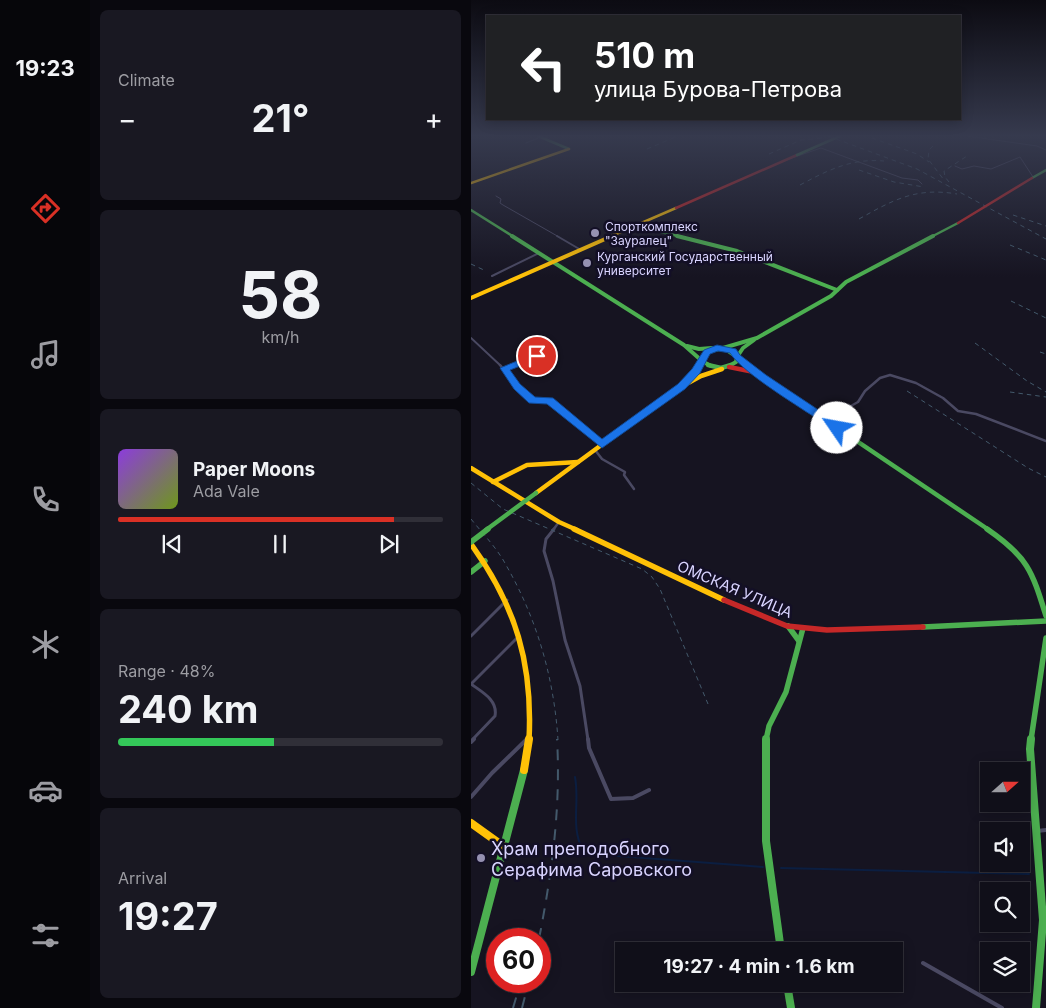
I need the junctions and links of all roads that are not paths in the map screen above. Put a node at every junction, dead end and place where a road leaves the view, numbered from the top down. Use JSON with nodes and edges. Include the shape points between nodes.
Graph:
{"nodes":[{"id":1,"x":733,"y":183,"type":"edge"},
{"id":2,"x":1025,"y":183,"type":"edge"},
{"id":3,"x":496,"y":196,"type":"dead end"},
{"id":4,"x":471,"y":210,"type":"edge"},
{"id":5,"x":636,"y":226,"type":"junction"},
{"id":6,"x":581,"y":250,"type":"junction"},
{"id":7,"x":539,"y":254,"type":"junction"},
{"id":8,"x":553,"y":262,"type":"junction"},
{"id":9,"x":492,"y":276,"type":"dead end"},
{"id":10,"x":837,"y":290,"type":"junction"},
{"id":11,"x":471,"y":298,"type":"edge"},
{"id":12,"x":471,"y":338,"type":"edge"},
{"id":13,"x":757,"y":338,"type":"junction"},
{"id":14,"x":684,"y":345,"type":"junction"},
{"id":15,"x":720,"y":348,"type":"junction"},
{"id":16,"x":537,"y":356,"type":"dead end"},
{"id":17,"x":737,"y":357,"type":"junction"},
{"id":18,"x":702,"y":360,"type":"junction"},
{"id":19,"x":505,"y":368,"type":"junction"},
{"id":20,"x":725,"y":368,"type":"junction"},
{"id":21,"x":760,"y":375,"type":"junction"},
{"id":22,"x":681,"y":386,"type":"junction"},
{"id":23,"x":826,"y":420,"type":"junction"},
{"id":24,"x":1046,"y":441,"type":"edge"},
{"id":25,"x":602,"y":445,"type":"junction"},
{"id":26,"x":595,"y":450,"type":"junction"},
{"id":27,"x":579,"y":462,"type":"junction"},
{"id":28,"x":564,"y":463,"type":"junction"},
{"id":29,"x":471,"y":468,"type":"edge"},
{"id":30,"x":571,"y":468,"type":"junction"},
{"id":31,"x":493,"y":482,"type":"junction"},
{"id":32,"x":634,"y":489,"type":"dead end"},
{"id":33,"x":559,"y":522,"type":"junction"},
{"id":34,"x":472,"y":545,"type":"edge"},
{"id":35,"x":485,"y":561,"type":"junction"},
{"id":36,"x":471,"y":572,"type":"edge"},
{"id":37,"x":507,"y":599,"type":"junction"},
{"id":38,"x":1046,"y":616,"type":"edge"},
{"id":39,"x":1046,"y":621,"type":"edge"},
{"id":40,"x":787,"y":626,"type":"junction"},
{"id":41,"x":803,"y":628,"type":"junction"},
{"id":42,"x":471,"y":636,"type":"edge"},
{"id":43,"x":519,"y":636,"type":"junction"},
{"id":44,"x":1046,"y":638,"type":"edge"},
{"id":45,"x":799,"y":642,"type":"junction"},
{"id":46,"x":471,"y":684,"type":"edge"},
{"id":47,"x":529,"y":737,"type":"junction"},
{"id":48,"x":471,"y":742,"type":"edge"},
{"id":49,"x":649,"y":790,"type":"dead end"},
{"id":50,"x":471,"y":796,"type":"edge"},
{"id":51,"x":471,"y":823,"type":"edge"},
{"id":52,"x":1046,"y":830,"type":"edge"},
{"id":53,"x":1035,"y":831,"type":"junction"},
{"id":54,"x":503,"y":846,"type":"junction"},
{"id":55,"x":1044,"y":920,"type":"edge"},
{"id":56,"x":780,"y":942,"type":"edge"},
{"id":57,"x":923,"y":963,"type":"dead end"},
{"id":58,"x":471,"y":972,"type":"edge"},
{"id":59,"x":788,"y":992,"type":"edge"},
{"id":60,"x":791,"y":1008,"type":"edge"},
{"id":61,"x":1002,"y":1008,"type":"edge"},
{"id":62,"x":1036,"y":1008,"type":"edge"}],
"edges":[{"from":1,"to":5,"type":"main road"},
{"from":2,"to":10,"type":"main road","bridge":true},
{"from":3,"to":6,"type":"street","via":[[503,205]]},
{"from":4,"to":7,"type":"main road"},
{"from":5,"to":6,"type":"main road"},
{"from":5,"to":10,"type":"main road","via":[[737,251]]},
{"from":6,"to":8,"type":"main road"},
{"from":7,"to":8,"type":"main road"},
{"from":7,"to":9,"type":"street"},
{"from":8,"to":11,"type":"main road"},
{"from":8,"to":14,"type":"main road"},
{"from":10,"to":13,"type":"main road"},
{"from":12,"to":19,"type":"street"},
{"from":13,"to":15,"type":"main road"},
{"from":13,"to":17,"type":"main road"},
{"from":14,"to":15,"type":"main road","via":[[699,349]]},
{"from":14,"to":18,"type":"main road"},
{"from":15,"to":17,"type":"main road","via":[[733,351]]},
{"from":15,"to":18,"type":"main road","via":[[707,352]]},
{"from":16,"to":19,"type":"street"},
{"from":17,"to":20,"type":"main road","via":[[736,362]]},
{"from":17,"to":21,"type":"main road"},
{"from":18,"to":20,"type":"main road","via":[[709,367]]},
{"from":18,"to":22,"type":"main road"},
{"from":19,"to":25,"type":"street","via":[[517,386],[533,400],[549,401]]},
{"from":20,"to":21,"type":"main road","via":[[745,369]]},
{"from":20,"to":22,"type":"main road"},
{"from":21,"to":23,"type":"main road"},
{"from":22,"to":25,"type":"main road"},
{"from":23,"to":24,"type":"street","via":[[858,402],[865,390],[880,378],[890,375],[917,383],[950,402],[958,411],[976,414]]},
{"from":23,"to":38,"type":"main road","via":[[993,533],[1020,555],[1034,576]]},
{"from":25,"to":26,"type":"main road"},
{"from":26,"to":27,"type":"main road"},
{"from":26,"to":32,"type":"street","via":[[602,459],[625,472]]},
{"from":27,"to":28,"type":"main road"},
{"from":27,"to":30,"type":"main road"},
{"from":28,"to":30,"type":"main road"},
{"from":28,"to":31,"type":"main road","via":[[527,465]]},
{"from":29,"to":31,"type":"main road","name":"ОМСКАЯ УЛИЦА"},
{"from":30,"to":34,"type":"main road","bridge":true},
{"from":31,"to":33,"type":"main road","name":"ОМСКАЯ УЛИЦА"},
{"from":33,"to":40,"type":"main road","name":"ОМСКАЯ УЛИЦА","via":[[708,594]]},
{"from":33,"to":49,"type":"street","via":[[546,539],[544,551],[565,640],[580,686],[589,748],[611,799],[633,798]]},
{"from":34,"to":35,"type":"main road"},
{"from":35,"to":36,"type":"main road"},
{"from":35,"to":37,"type":"main road"},
{"from":37,"to":42,"type":"street"},
{"from":37,"to":43,"type":"main road"},
{"from":39,"to":41,"type":"main road","name":"ОМСКАЯ УЛИЦА","via":[[865,630]]},
{"from":40,"to":41,"type":"main road","name":"ОМСКАЯ УЛИЦА"},
{"from":40,"to":45,"type":"main road"},
{"from":41,"to":45,"type":"main road"},
{"from":43,"to":46,"type":"street"},
{"from":43,"to":47,"type":"main road","via":[[530,692]]},
{"from":44,"to":53,"type":"main road","via":[[1030,749]]},
{"from":45,"to":56,"type":"main road","via":[[786,692],[765,740],[766,841]]},
{"from":46,"to":48,"type":"street","via":[[495,705],[496,712]]},
{"from":47,"to":50,"type":"street"},
{"from":47,"to":54,"type":"main road"},
{"from":51,"to":54,"type":"main road"},
{"from":52,"to":53,"type":"street"},
{"from":53,"to":55,"type":"main road"},
{"from":54,"to":58,"type":"main road"},
{"from":55,"to":62,"type":"main road"},
{"from":57,"to":61,"type":"street"},
{"from":59,"to":60,"type":"main road"}]}
